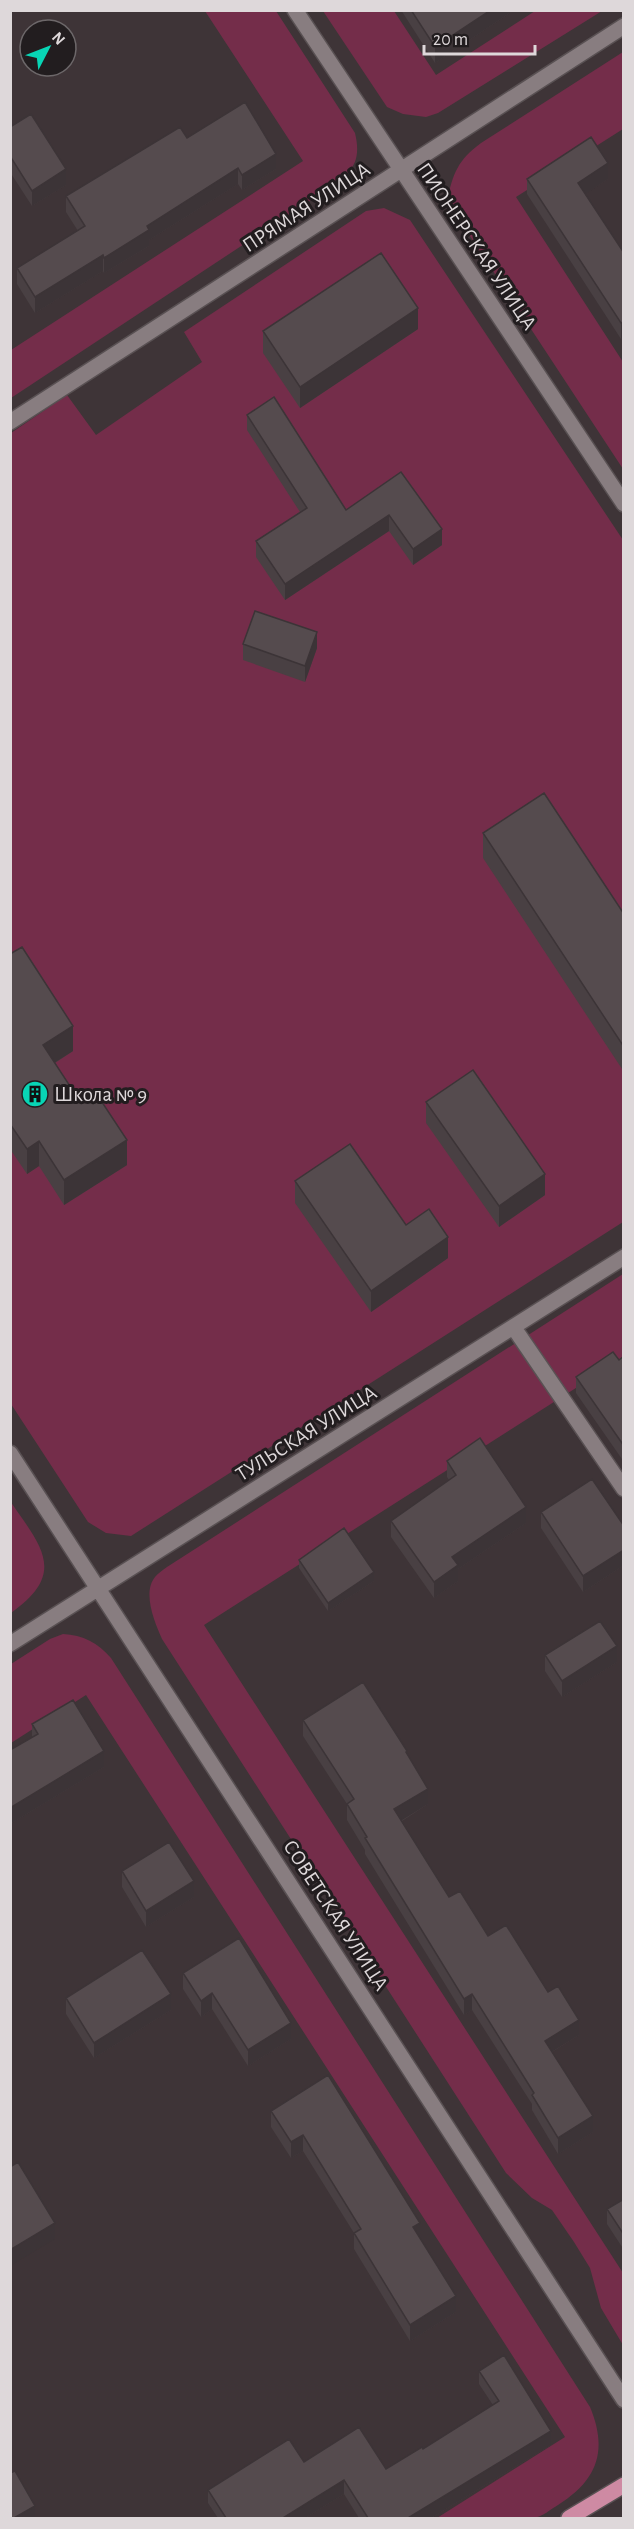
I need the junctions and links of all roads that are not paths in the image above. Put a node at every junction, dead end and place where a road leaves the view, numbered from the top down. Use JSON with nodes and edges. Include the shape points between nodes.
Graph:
{"nodes":[{"id":1,"x":295,"y":10,"type":"edge"},
{"id":2,"x":624,"y":26,"type":"edge"},
{"id":3,"x":401,"y":170,"type":"junction"},
{"id":4,"x":10,"y":422,"type":"edge"},
{"id":5,"x":624,"y":504,"type":"edge"},
{"id":6,"x":624,"y":1257,"type":"edge"},
{"id":7,"x":514,"y":1328,"type":"junction"},
{"id":8,"x":10,"y":1453,"type":"edge"},
{"id":9,"x":624,"y":1489,"type":"edge"},
{"id":10,"x":99,"y":1589,"type":"junction"},
{"id":11,"x":10,"y":1644,"type":"edge"},
{"id":12,"x":624,"y":2400,"type":"edge"},
{"id":13,"x":624,"y":2485,"type":"edge"},
{"id":14,"x":569,"y":2518,"type":"edge"}],
"edges":[{"from":1,"to":3,"type":"street","name":"ПИОНЕРСКАЯ УЛИЦА"},
{"from":2,"to":3,"type":"street","name":"ПРЯМАЯ УЛИЦА"},
{"from":3,"to":4,"type":"street","name":"ПРЯМАЯ УЛИЦА"},
{"from":3,"to":5,"type":"street","name":"ПИОНЕРСКАЯ УЛИЦА"},
{"from":6,"to":7,"type":"street","name":"ТУЛЬСКАЯ УЛИЦА"},
{"from":7,"to":9,"type":"street"},
{"from":7,"to":10,"type":"street","name":"ТУЛЬСКАЯ УЛИЦА"},
{"from":8,"to":10,"type":"street","name":"СОВЕТСКАЯ УЛИЦА"},
{"from":10,"to":11,"type":"street","name":"ТУЛЬСКАЯ УЛИЦА"},
{"from":10,"to":12,"type":"street","name":"СОВЕТСКАЯ УЛИЦА"},
{"from":13,"to":14,"type":"main road"}]}
